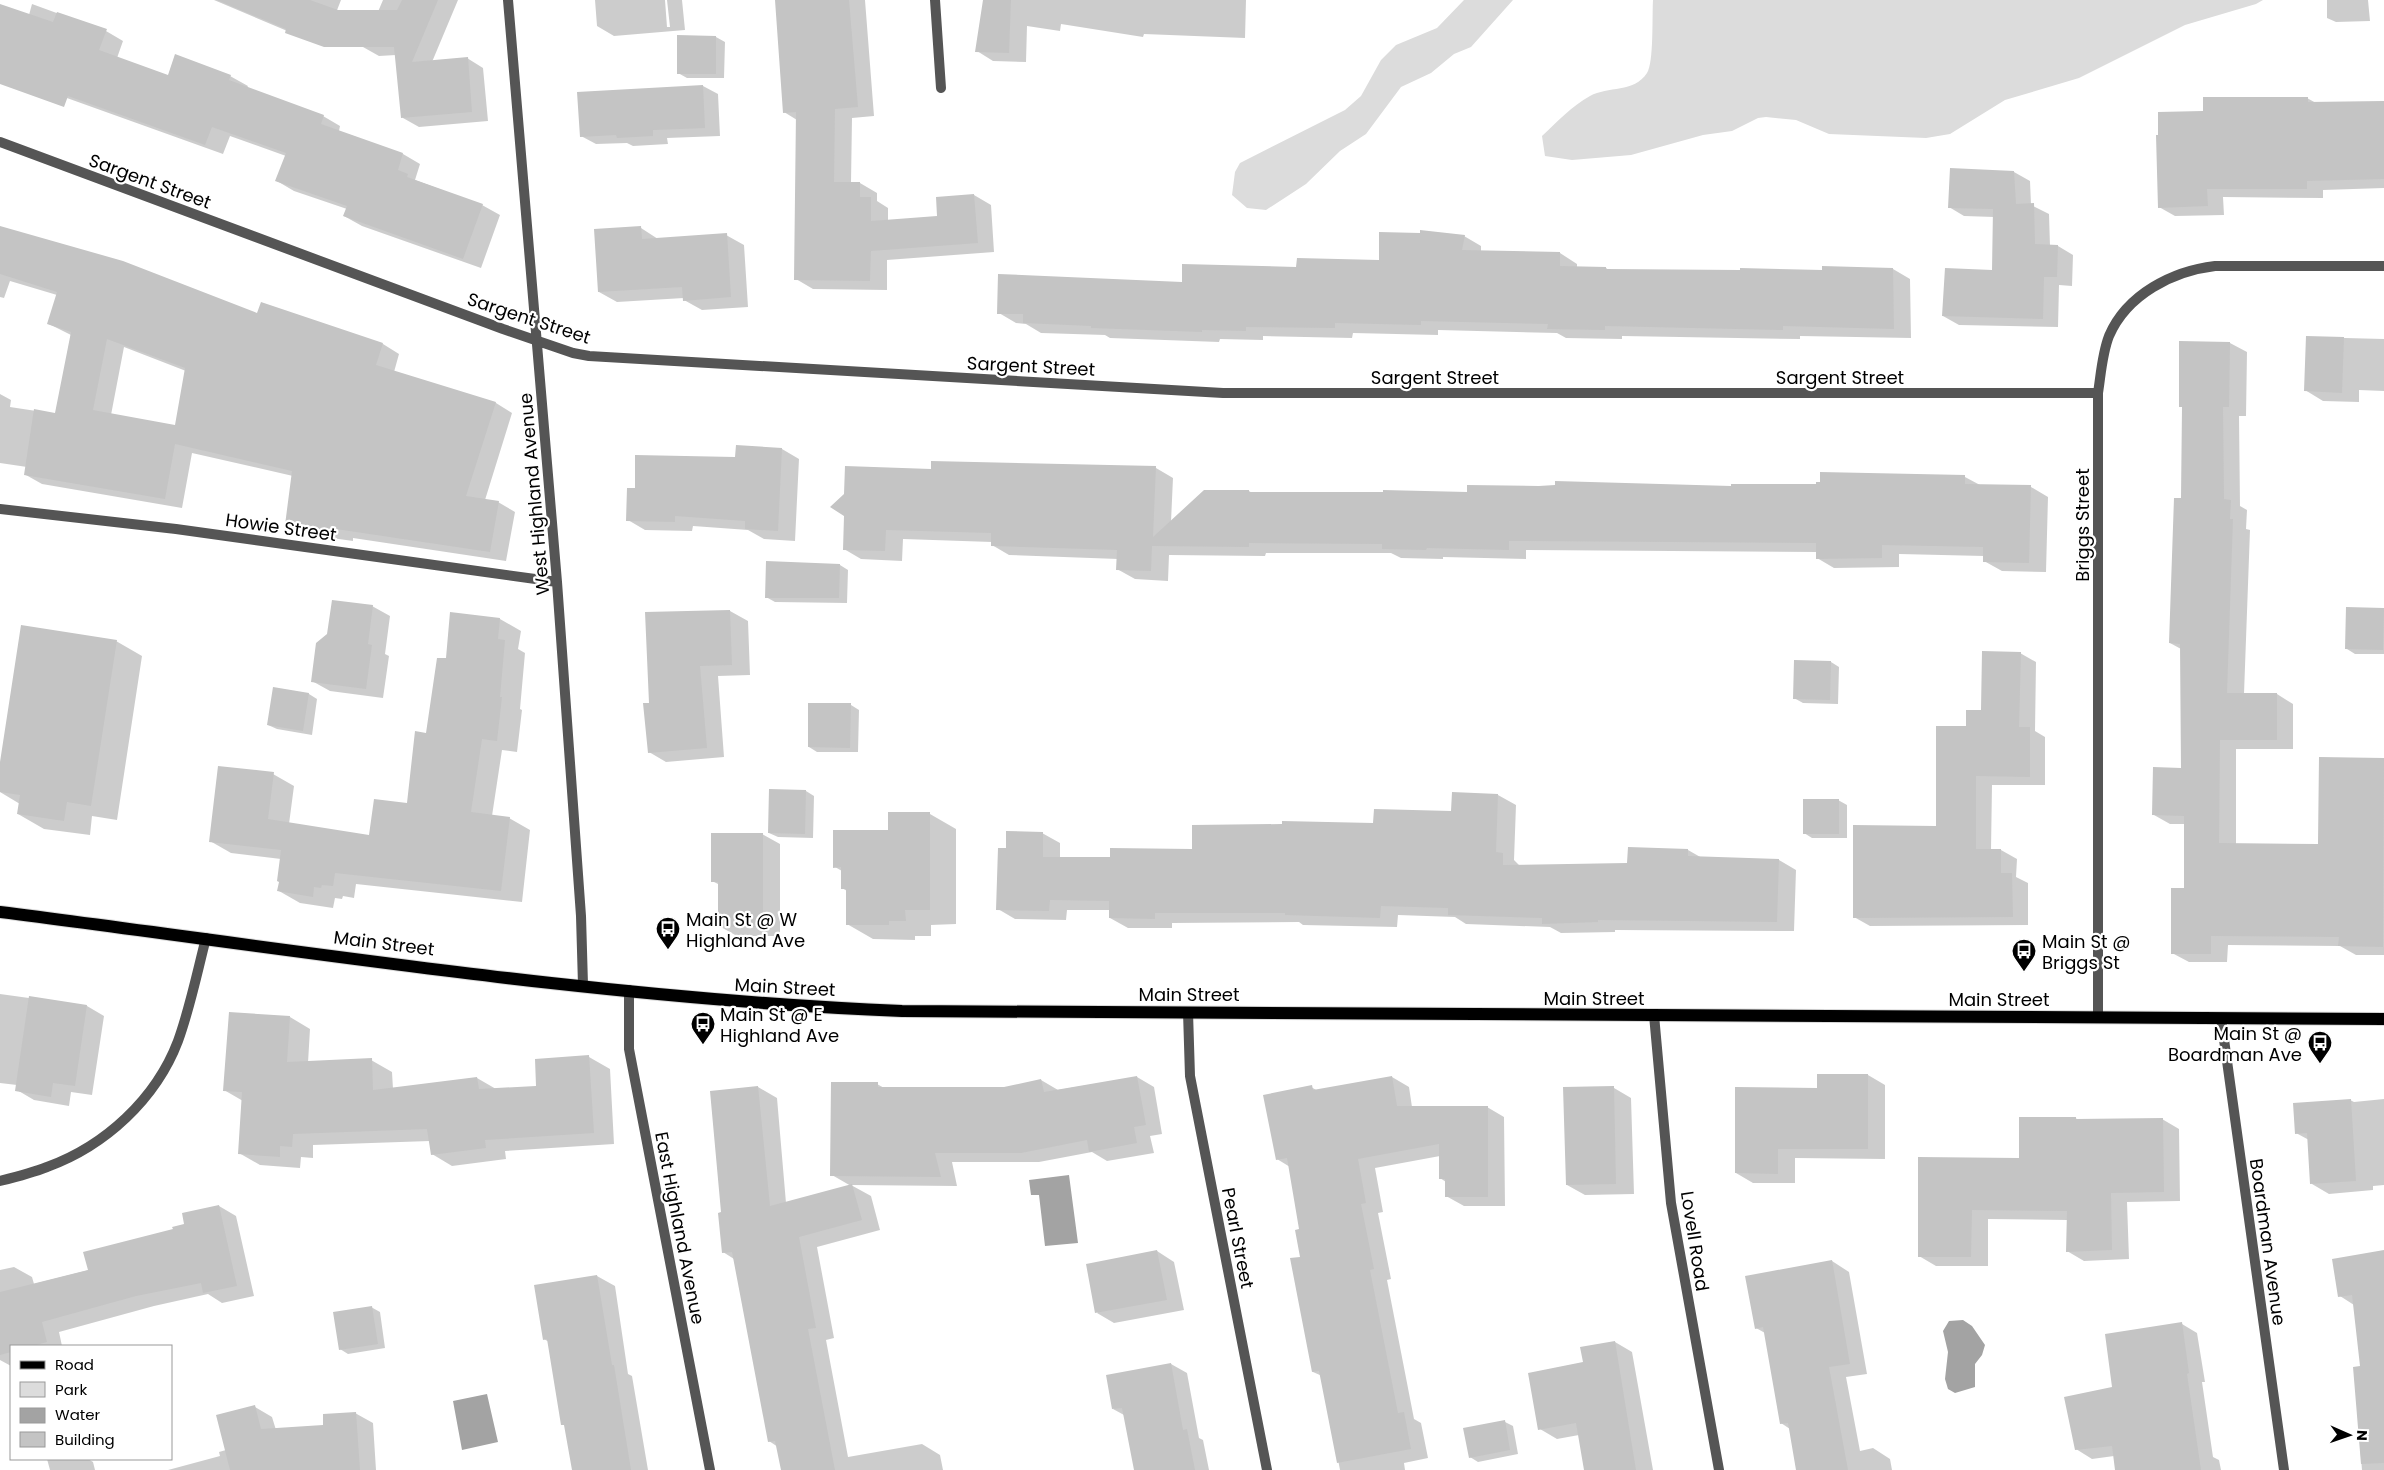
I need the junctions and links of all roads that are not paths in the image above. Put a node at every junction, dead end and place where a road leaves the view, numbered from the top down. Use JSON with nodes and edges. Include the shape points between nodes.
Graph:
{"nodes":[{"id":1,"x":508,"y":0,"type":"edge"},
{"id":2,"x":935,"y":0,"type":"edge"},
{"id":3,"x":941,"y":88,"type":"dead end"},
{"id":4,"x":0,"y":142,"type":"edge"},
{"id":5,"x":2384,"y":266,"type":"edge"},
{"id":6,"x":538,"y":342,"type":"junction"},
{"id":7,"x":2098,"y":393,"type":"junction"},
{"id":8,"x":0,"y":509,"type":"edge"},
{"id":9,"x":557,"y":582,"type":"junction"},
{"id":10,"x":0,"y":912,"type":"edge"},
{"id":11,"x":206,"y":938,"type":"junction"},
{"id":12,"x":583,"y":985,"type":"junction"},
{"id":13,"x":629,"y":990,"type":"junction"},
{"id":14,"x":1188,"y":1012,"type":"junction"},
{"id":15,"x":1654,"y":1016,"type":"junction"},
{"id":16,"x":2098,"y":1016,"type":"junction"},
{"id":17,"x":2220,"y":1018,"type":"junction"},
{"id":18,"x":2384,"y":1019,"type":"edge"},
{"id":19,"x":0,"y":1181,"type":"edge"},
{"id":20,"x":710,"y":1470,"type":"edge"},
{"id":21,"x":1267,"y":1470,"type":"edge"},
{"id":22,"x":1719,"y":1470,"type":"edge"},
{"id":23,"x":2284,"y":1470,"type":"edge"}],
"edges":[{"from":1,"to":6,"type":"street","name":"West Highland Avenue"},
{"from":2,"to":3,"type":"street"},
{"from":4,"to":6,"type":"street","name":"Sargent Street"},
{"from":5,"to":7,"type":"street","name":"Briggs Street","via":[[2215,266],[2177,275],[2143,295],[2116,324],[2104,351]]},
{"from":6,"to":7,"type":"street","name":"Sargent Street","via":[[590,356],[1206,393]]},
{"from":6,"to":9,"type":"street","name":"West Highland Avenue"},
{"from":7,"to":16,"type":"street","name":"Briggs Street"},
{"from":8,"to":9,"type":"street","name":"Howie Street","via":[[176,529]]},
{"from":9,"to":12,"type":"street","name":"West Highland Avenue"},
{"from":10,"to":11,"type":"main road","name":"Main Street"},
{"from":11,"to":12,"type":"main road","name":"Main Street"},
{"from":11,"to":19,"type":"street","via":[[177,1043],[161,1075],[134,1111],[106,1135],[69,1157],[48,1167]]},
{"from":12,"to":13,"type":"main road","name":"Main Street"},
{"from":13,"to":14,"type":"main road","name":"Main Street","via":[[743,1003],[912,1011]]},
{"from":13,"to":20,"type":"street","name":"East Highland Avenue","via":[[629,1050]]},
{"from":14,"to":15,"type":"main road","name":"Main Street"},
{"from":14,"to":21,"type":"street","name":"Pearl Street","via":[[1190,1076]]},
{"from":15,"to":16,"type":"main road","name":"Main Street"},
{"from":15,"to":22,"type":"street","name":"Lovell Road","via":[[1671,1203]]},
{"from":16,"to":17,"type":"main road","name":"Main Street"},
{"from":17,"to":18,"type":"main road","name":"Main Street"},
{"from":17,"to":23,"type":"street","name":"Boardman Avenue"}]}
